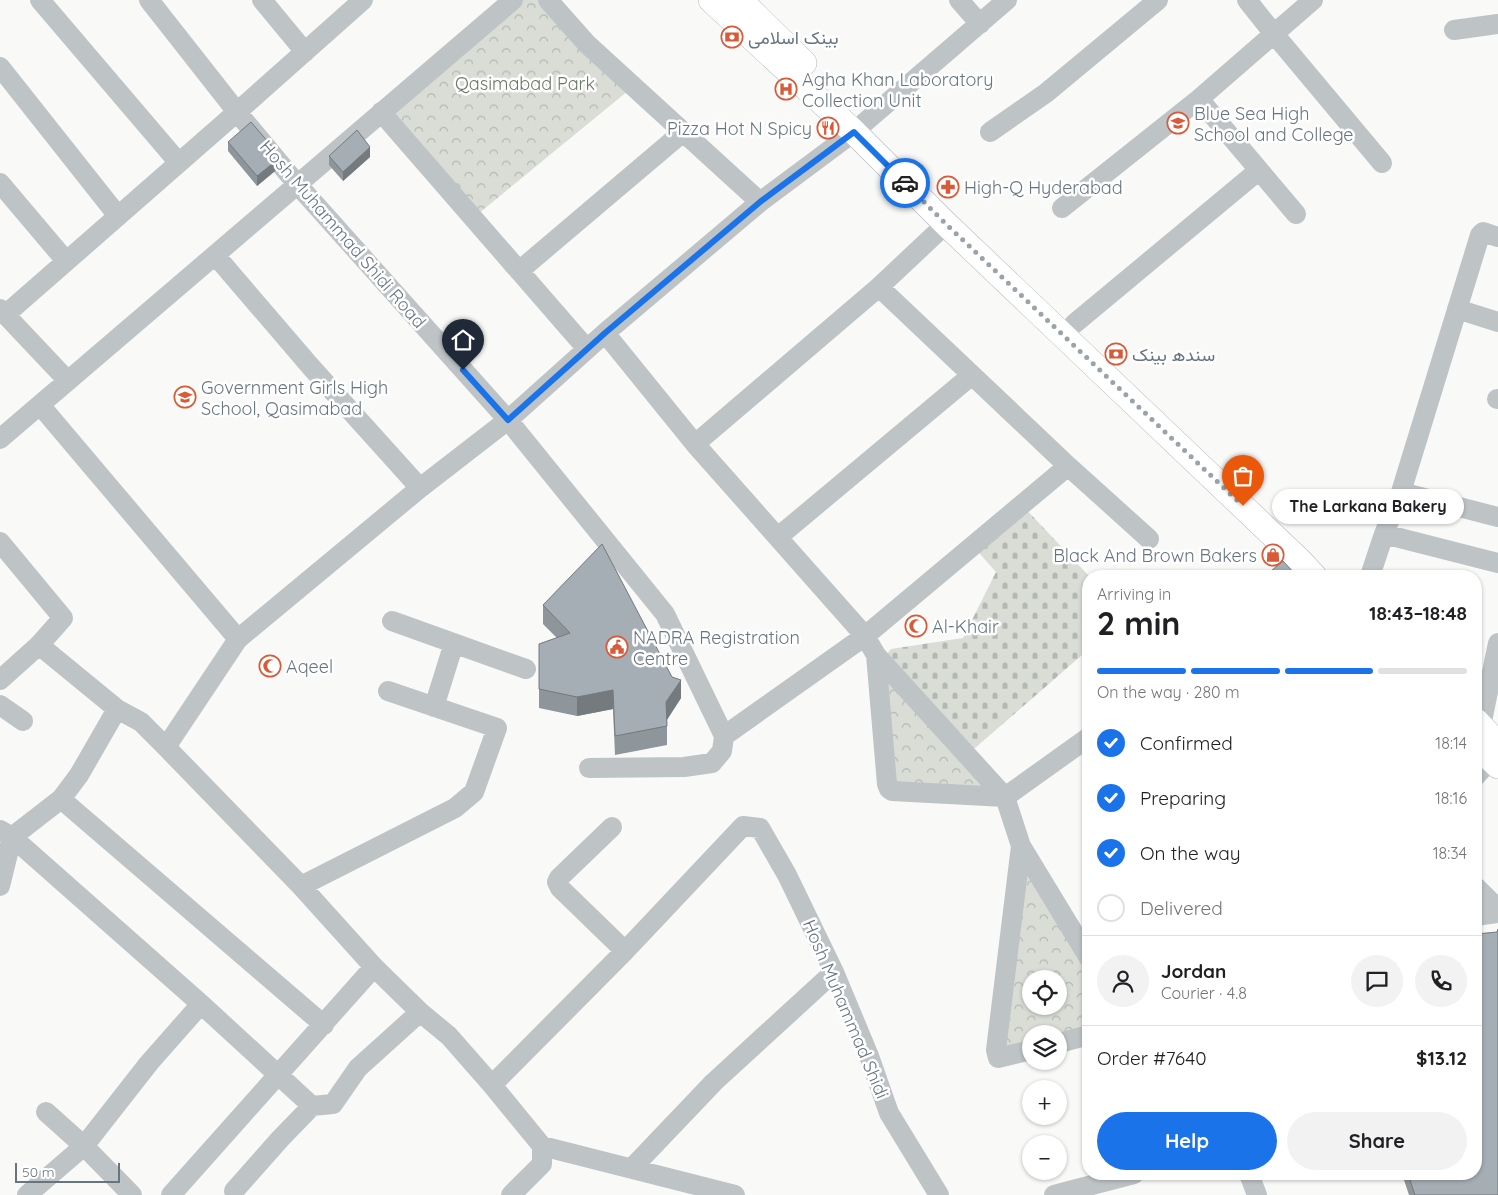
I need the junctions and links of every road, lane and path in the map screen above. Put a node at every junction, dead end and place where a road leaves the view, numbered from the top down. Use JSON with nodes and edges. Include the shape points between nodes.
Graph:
{"nodes":[{"id":1,"x":40,"y":0,"type":"edge"},
{"id":2,"x":149,"y":0,"type":"edge"},
{"id":3,"x":262,"y":0,"type":"edge"},
{"id":4,"x":512,"y":0,"type":"edge"},
{"id":5,"x":548,"y":0,"type":"edge"},
{"id":6,"x":711,"y":0,"type":"edge"},
{"id":7,"x":959,"y":0,"type":"edge"},
{"id":8,"x":1007,"y":0,"type":"edge"},
{"id":9,"x":1158,"y":0,"type":"edge"},
{"id":10,"x":1247,"y":0,"type":"edge"},
{"id":11,"x":1313,"y":0,"type":"edge"},
{"id":12,"x":744,"y":1,"type":"edge"},
{"id":13,"x":358,"y":2,"type":"edge"},
{"id":14,"x":980,"y":24,"type":"junction"},
{"id":15,"x":1498,"y":24,"type":"edge"},
{"id":16,"x":1454,"y":30,"type":"dead end"},
{"id":17,"x":1274,"y":34,"type":"junction"},
{"id":18,"x":304,"y":52,"type":"junction"},
{"id":19,"x":0,"y":67,"type":"edge"},
{"id":20,"x":1199,"y":99,"type":"junction"},
{"id":21,"x":237,"y":112,"type":"junction"},
{"id":22,"x":381,"y":112,"type":"junction"},
{"id":23,"x":859,"y":128,"type":"junction"},
{"id":24,"x":683,"y":132,"type":"junction"},
{"id":25,"x":990,"y":132,"type":"dead end"},
{"id":26,"x":179,"y":163,"type":"junction"},
{"id":27,"x":1382,"y":163,"type":"dead end"},
{"id":28,"x":1258,"y":171,"type":"junction"},
{"id":29,"x":0,"y":182,"type":"edge"},
{"id":30,"x":297,"y":184,"type":"junction"},
{"id":31,"x":760,"y":202,"type":"junction"},
{"id":32,"x":1062,"y":208,"type":"dead end"},
{"id":33,"x":1296,"y":214,"type":"dead end"},
{"id":34,"x":118,"y":216,"type":"junction"},
{"id":35,"x":946,"y":224,"type":"junction"},
{"id":36,"x":1498,"y":237,"type":"edge"},
{"id":37,"x":215,"y":254,"type":"junction"},
{"id":38,"x":66,"y":261,"type":"junction"},
{"id":39,"x":519,"y":271,"type":"junction"},
{"id":40,"x":880,"y":287,"type":"junction"},
{"id":41,"x":1457,"y":308,"type":"junction"},
{"id":42,"x":2,"y":312,"type":"edge"},
{"id":43,"x":1498,"y":322,"type":"edge"},
{"id":44,"x":1074,"y":324,"type":"junction"},
{"id":45,"x":605,"y":333,"type":"junction"},
{"id":46,"x":588,"y":349,"type":"junction"},
{"id":47,"x":972,"y":375,"type":"junction"},
{"id":48,"x":68,"y":381,"type":"junction"},
{"id":49,"x":40,"y":405,"type":"junction"},
{"id":50,"x":508,"y":420,"type":"junction"},
{"id":51,"x":0,"y":439,"type":"edge"},
{"id":52,"x":695,"y":444,"type":"junction"},
{"id":53,"x":1068,"y":466,"type":"junction"},
{"id":54,"x":420,"y":488,"type":"junction"},
{"id":55,"x":1401,"y":492,"type":"junction"},
{"id":56,"x":1498,"y":517,"type":"edge"},
{"id":57,"x":1384,"y":534,"type":"junction"},
{"id":58,"x":778,"y":537,"type":"junction"},
{"id":59,"x":1149,"y":539,"type":"dead end"},
{"id":60,"x":0,"y":542,"type":"edge"},
{"id":61,"x":1498,"y":563,"type":"edge"},
{"id":62,"x":1301,"y":564,"type":"edge"},
{"id":63,"x":1316,"y":570,"type":"edge"},
{"id":64,"x":1372,"y":570,"type":"edge"},
{"id":65,"x":392,"y":621,"type":"dead end"},
{"id":66,"x":865,"y":636,"type":"junction"},
{"id":67,"x":238,"y":639,"type":"junction"},
{"id":68,"x":1498,"y":642,"type":"edge"},
{"id":69,"x":454,"y":644,"type":"junction"},
{"id":70,"x":38,"y":645,"type":"junction"},
{"id":71,"x":876,"y":655,"type":"junction"},
{"id":72,"x":526,"y":669,"type":"dead end"},
{"id":73,"x":0,"y":680,"type":"edge"},
{"id":74,"x":388,"y":691,"type":"dead end"},
{"id":75,"x":0,"y":705,"type":"edge"},
{"id":76,"x":434,"y":707,"type":"junction"},
{"id":77,"x":117,"y":709,"type":"junction"},
{"id":78,"x":23,"y":721,"type":"dead end"},
{"id":79,"x":724,"y":736,"type":"junction"},
{"id":80,"x":1082,"y":742,"type":"edge"},
{"id":81,"x":166,"y":747,"type":"junction"},
{"id":82,"x":1485,"y":748,"type":"edge"},
{"id":83,"x":589,"y":768,"type":"dead end"},
{"id":84,"x":1005,"y":797,"type":"junction"},
{"id":85,"x":60,"y":799,"type":"junction"},
{"id":86,"x":612,"y":827,"type":"dead end"},
{"id":87,"x":6,"y":834,"type":"edge"},
{"id":88,"x":1021,"y":846,"type":"junction"},
{"id":89,"x":0,"y":886,"type":"edge"},
{"id":90,"x":301,"y":886,"type":"junction"},
{"id":91,"x":1482,"y":894,"type":"edge"},
{"id":92,"x":1498,"y":909,"type":"edge"},
{"id":93,"x":1498,"y":913,"type":"edge"},
{"id":94,"x":1482,"y":915,"type":"edge"},
{"id":95,"x":1082,"y":946,"type":"edge"},
{"id":96,"x":625,"y":951,"type":"junction"},
{"id":97,"x":374,"y":968,"type":"junction"},
{"id":98,"x":834,"y":972,"type":"junction"},
{"id":99,"x":201,"y":1004,"type":"junction"},
{"id":100,"x":420,"y":1012,"type":"junction"},
{"id":101,"x":324,"y":1025,"type":"junction"},
{"id":102,"x":1082,"y":1037,"type":"edge"},
{"id":103,"x":1067,"y":1041,"type":"edge"},
{"id":104,"x":1022,"y":1052,"type":"edge"},
{"id":105,"x":278,"y":1075,"type":"junction"},
{"id":106,"x":492,"y":1085,"type":"junction"},
{"id":107,"x":312,"y":1106,"type":"junction"},
{"id":108,"x":46,"y":1112,"type":"dead end"},
{"id":109,"x":84,"y":1146,"type":"junction"},
{"id":110,"x":542,"y":1146,"type":"junction"},
{"id":111,"x":641,"y":1171,"type":"junction"},
{"id":112,"x":1111,"y":1180,"type":"edge"},
{"id":113,"x":1251,"y":1180,"type":"edge"},
{"id":114,"x":234,"y":1191,"type":"dead end"},
{"id":115,"x":28,"y":1195,"type":"edge"},
{"id":116,"x":132,"y":1195,"type":"edge"},
{"id":117,"x":171,"y":1195,"type":"edge"},
{"id":118,"x":511,"y":1195,"type":"edge"},
{"id":119,"x":666,"y":1195,"type":"edge"},
{"id":120,"x":735,"y":1195,"type":"edge"},
{"id":121,"x":939,"y":1195,"type":"edge"},
{"id":122,"x":1054,"y":1195,"type":"edge"},
{"id":123,"x":1257,"y":1195,"type":"edge"}],
"edges":[{"from":1,"to":26,"type":"street"},
{"from":2,"to":21,"type":"street","name":"Hosh Muhammad Shidi Road"},
{"from":3,"to":18,"type":"street"},
{"from":4,"to":22,"type":"street"},
{"from":5,"to":24,"type":"street","via":[[587,44]]},
{"from":6,"to":23,"type":"main road"},
{"from":7,"to":14,"type":"street"},
{"from":8,"to":14,"type":"street"},
{"from":9,"to":25,"type":"street","via":[[1046,93]]},
{"from":10,"to":17,"type":"street"},
{"from":11,"to":17,"type":"street"},
{"from":12,"to":23,"type":"main road"},
{"from":13,"to":18,"type":"street"},
{"from":14,"to":23,"type":"street"},
{"from":15,"to":16,"type":"street"},
{"from":17,"to":20,"type":"street"},
{"from":17,"to":27,"type":"street"},
{"from":18,"to":21,"type":"street"},
{"from":19,"to":34,"type":"street"},
{"from":20,"to":28,"type":"street"},
{"from":20,"to":32,"type":"street"},
{"from":21,"to":26,"type":"street"},
{"from":21,"to":30,"type":"street","name":"Hosh Muhammad Shidi Road"},
{"from":22,"to":30,"type":"street"},
{"from":22,"to":39,"type":"street"},
{"from":23,"to":31,"type":"street"},
{"from":23,"to":35,"type":"main road"},
{"from":23,"to":44,"type":"main road","via":[[1004,255]]},
{"from":24,"to":31,"type":"street"},
{"from":24,"to":39,"type":"street"},
{"from":26,"to":34,"type":"street"},
{"from":28,"to":33,"type":"street"},
{"from":28,"to":44,"type":"street"},
{"from":29,"to":38,"type":"street"},
{"from":30,"to":37,"type":"street"},
{"from":30,"to":50,"type":"street","name":"Hosh Muhammad Shidi Road"},
{"from":31,"to":45,"type":"street"},
{"from":34,"to":38,"type":"street"},
{"from":35,"to":40,"type":"street"},
{"from":35,"to":62,"type":"main road"},
{"from":36,"to":41,"type":"street","via":[[1483,232],[1480,235]]},
{"from":37,"to":48,"type":"street"},
{"from":37,"to":54,"type":"street"},
{"from":38,"to":42,"type":"street"},
{"from":39,"to":46,"type":"street"},
{"from":40,"to":47,"type":"street"},
{"from":40,"to":52,"type":"street"},
{"from":41,"to":43,"type":"street"},
{"from":41,"to":55,"type":"street"},
{"from":42,"to":48,"type":"street"},
{"from":44,"to":62,"type":"main road"},
{"from":45,"to":46,"type":"street"},
{"from":45,"to":52,"type":"street"},
{"from":46,"to":50,"type":"street"},
{"from":47,"to":53,"type":"street"},
{"from":47,"to":58,"type":"street"},
{"from":48,"to":49,"type":"street"},
{"from":49,"to":51,"type":"street"},
{"from":49,"to":67,"type":"street"},
{"from":50,"to":54,"type":"street"},
{"from":50,"to":79,"type":"street","name":"Hosh Muhammad Shidi Road","via":[[665,614]]},
{"from":52,"to":58,"type":"street"},
{"from":53,"to":59,"type":"street"},
{"from":53,"to":66,"type":"street"},
{"from":54,"to":67,"type":"street"},
{"from":55,"to":56,"type":"street"},
{"from":55,"to":57,"type":"street"},
{"from":57,"to":61,"type":"street"},
{"from":57,"to":64,"type":"street"},
{"from":58,"to":66,"type":"street"},
{"from":60,"to":70,"type":"street","via":[[63,618]]},
{"from":62,"to":63,"type":"main road"},
{"from":65,"to":69,"type":"street"},
{"from":66,"to":71,"type":"street"},
{"from":66,"to":79,"type":"street"},
{"from":67,"to":81,"type":"street"},
{"from":68,"to":82,"type":"street"},
{"from":69,"to":72,"type":"street"},
{"from":69,"to":76,"type":"street"},
{"from":70,"to":73,"type":"street"},
{"from":70,"to":77,"type":"street"},
{"from":71,"to":84,"type":"street"},
{"from":71,"to":84,"type":"street","via":[[889,789]]},
{"from":74,"to":76,"type":"street"},
{"from":75,"to":78,"type":"street"},
{"from":76,"to":90,"type":"street","via":[[497,728],[474,792],[455,808]]},
{"from":77,"to":81,"type":"street","via":[[141,722]]},
{"from":77,"to":85,"type":"street","via":[[79,775]]},
{"from":79,"to":83,"type":"street","via":[[722,752],[712,763],[684,767]]},
{"from":80,"to":84,"type":"street"},
{"from":81,"to":90,"type":"street"},
{"from":84,"to":88,"type":"street"},
{"from":85,"to":87,"type":"street"},
{"from":85,"to":101,"type":"street"},
{"from":86,"to":96,"type":"street","via":[[557,882]]},
{"from":87,"to":89,"type":"street"},
{"from":87,"to":99,"type":"street"},
{"from":88,"to":95,"type":"street"},
{"from":88,"to":104,"type":"street","via":[[996,1050],[998,1058]]},
{"from":90,"to":97,"type":"street"},
{"from":91,"to":92,"type":"street"},
{"from":93,"to":94,"type":"street"},
{"from":96,"to":98,"type":"street","name":"Hosh Muhammad Shidi","via":[[743,826],[752,826],[760,828],[787,875]]},
{"from":96,"to":106,"type":"street"},
{"from":97,"to":100,"type":"street"},
{"from":97,"to":101,"type":"street"},
{"from":98,"to":111,"type":"street","via":[[714,1082]]},
{"from":98,"to":121,"type":"street","name":"Hosh Muhammad Shidi","via":[[889,1113]]},
{"from":99,"to":105,"type":"street"},
{"from":99,"to":109,"type":"street","via":[[149,1063]]},
{"from":100,"to":106,"type":"street","via":[[448,1036]]},
{"from":100,"to":107,"type":"street","via":[[358,1068],[333,1104]]},
{"from":101,"to":105,"type":"street"},
{"from":102,"to":103,"type":"street"},
{"from":105,"to":107,"type":"street"},
{"from":105,"to":117,"type":"street"},
{"from":106,"to":110,"type":"street"},
{"from":107,"to":114,"type":"street"},
{"from":108,"to":109,"type":"street"},
{"from":109,"to":115,"type":"street"},
{"from":109,"to":116,"type":"street"},
{"from":110,"to":111,"type":"street"},
{"from":110,"to":118,"type":"street","via":[[542,1164]]},
{"from":111,"to":119,"type":"street"},
{"from":111,"to":120,"type":"street"},
{"from":112,"to":122,"type":"street"},
{"from":113,"to":123,"type":"street"}]}
